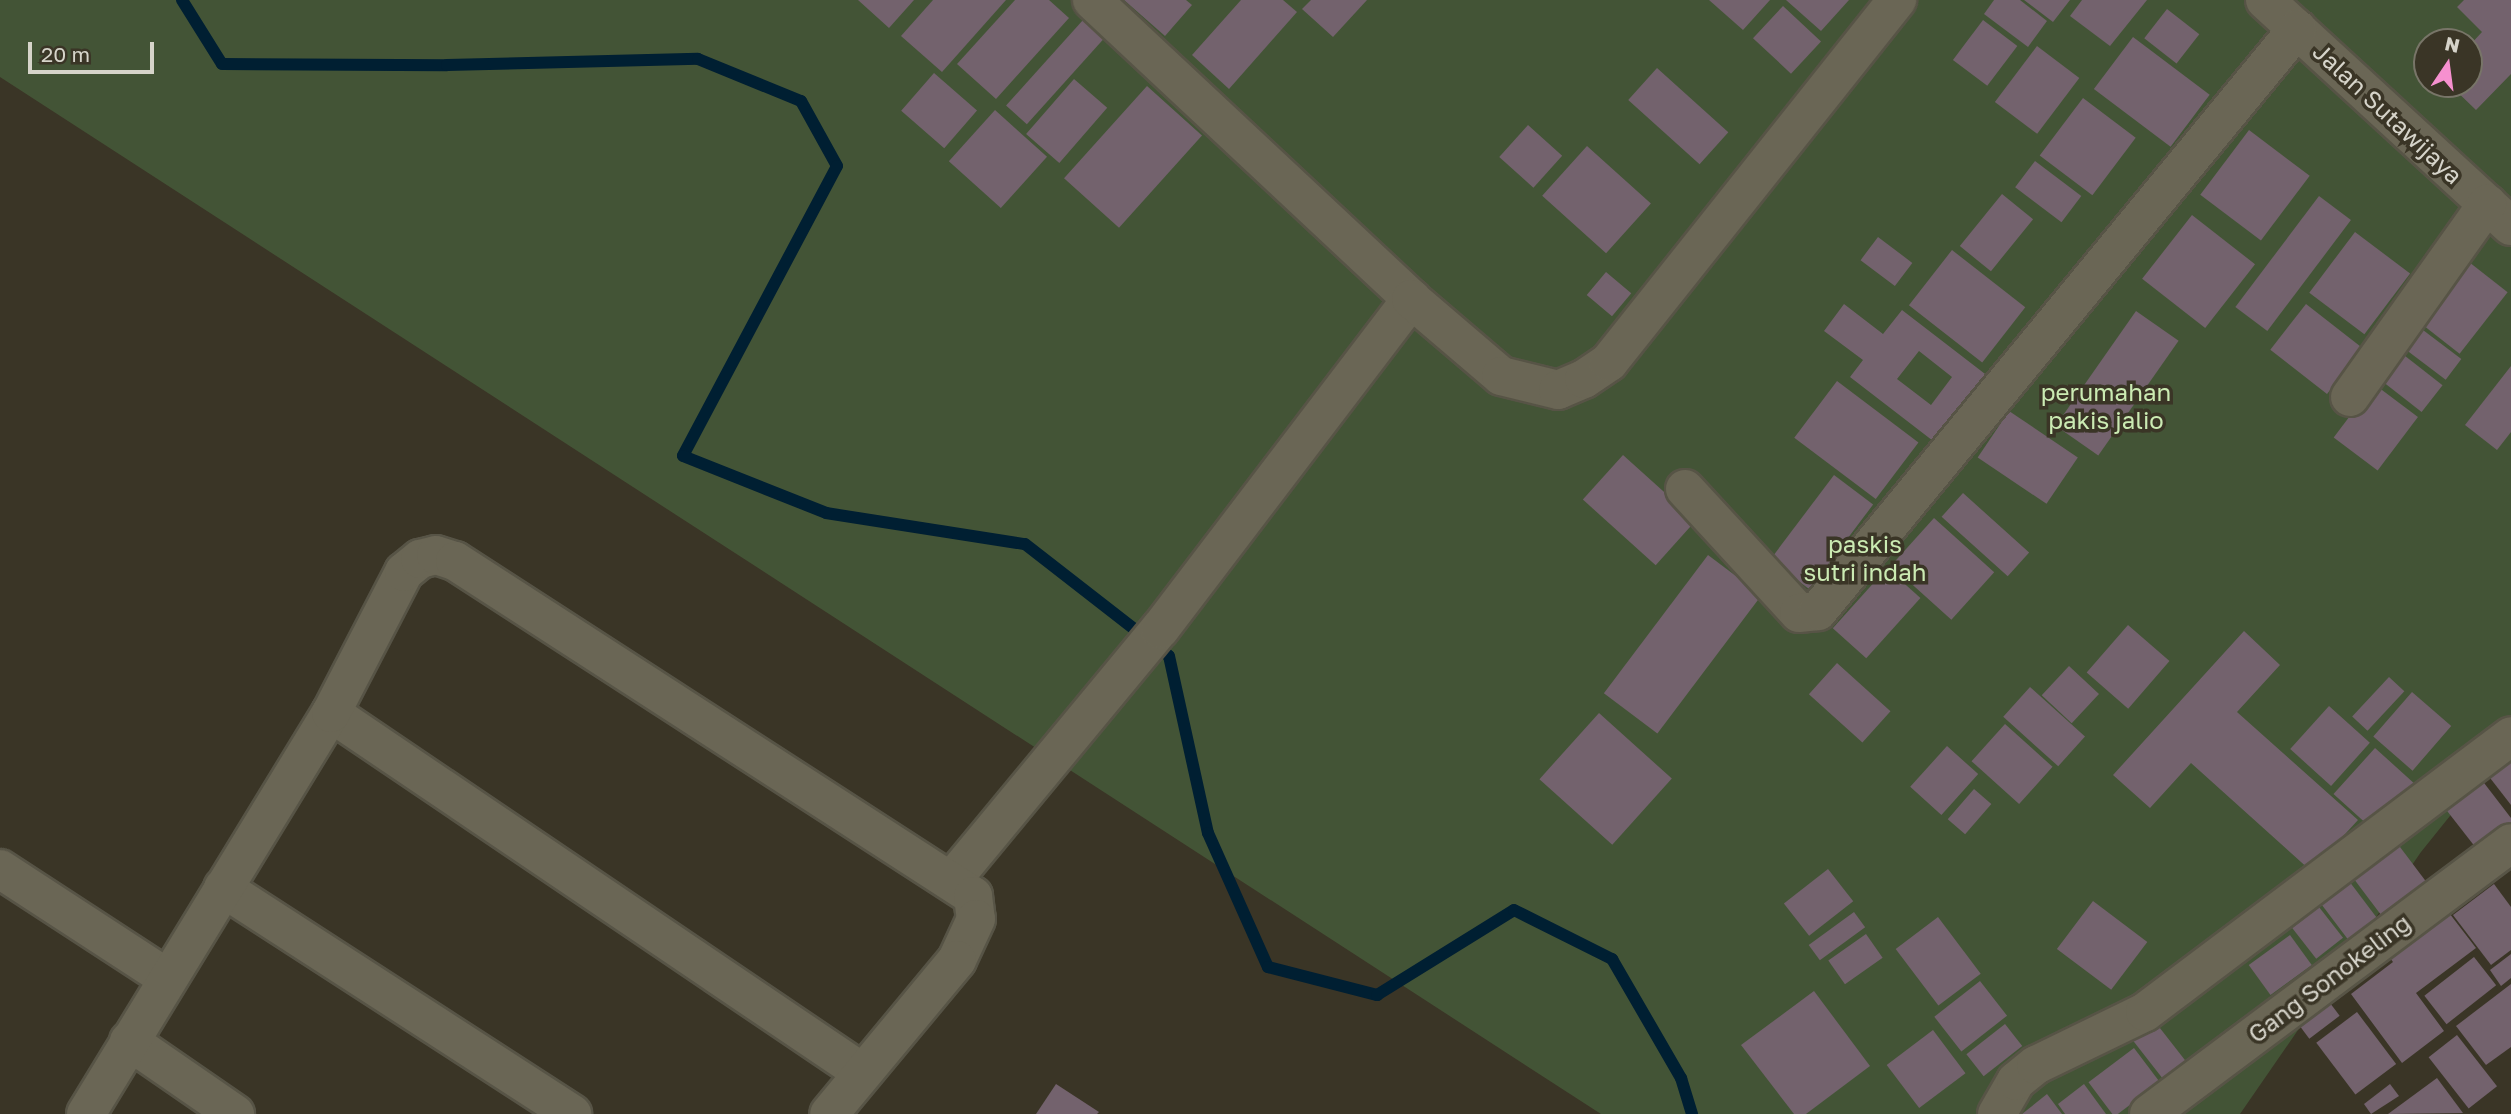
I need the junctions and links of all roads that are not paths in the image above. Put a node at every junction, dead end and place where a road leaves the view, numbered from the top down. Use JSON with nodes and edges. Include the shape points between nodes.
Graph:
{"nodes":[{"id":1,"x":1092,"y":0,"type":"edge"},
{"id":2,"x":1897,"y":0,"type":"edge"},
{"id":3,"x":2265,"y":0,"type":"edge"},
{"id":4,"x":2297,"y":29,"type":"junction"},
{"id":5,"x":2499,"y":215,"type":"edge"},
{"id":6,"x":1411,"y":299,"type":"junction"},
{"id":7,"x":2350,"y":397,"type":"dead end"},
{"id":8,"x":1685,"y":489,"type":"dead end"},
{"id":9,"x":331,"y":713,"type":"junction"},
{"id":10,"x":2511,"y":736,"type":"edge"},
{"id":11,"x":2511,"y":843,"type":"edge"},
{"id":12,"x":3,"y":878,"type":"edge"},
{"id":13,"x":951,"y":880,"type":"junction"},
{"id":14,"x":223,"y":888,"type":"junction"},
{"id":15,"x":167,"y":978,"type":"junction"},
{"id":16,"x":129,"y":1041,"type":"junction"},
{"id":17,"x":863,"y":1073,"type":"junction"},
{"id":18,"x":86,"y":1114,"type":"edge"},
{"id":19,"x":235,"y":1114,"type":"edge"},
{"id":20,"x":572,"y":1114,"type":"edge"},
{"id":21,"x":829,"y":1114,"type":"edge"},
{"id":22,"x":1997,"y":1114,"type":"edge"},
{"id":23,"x":2149,"y":1114,"type":"edge"}],
"edges":[{"from":1,"to":6,"type":"street"},
{"from":2,"to":6,"type":"street","via":[[1609,362],[1584,379],[1558,390],[1501,376]]},
{"from":3,"to":4,"type":"street","name":"Jalan Sutawijaya"},
{"from":4,"to":5,"type":"street","name":"Jalan Sutawijaya"},
{"from":4,"to":8,"type":"street","via":[[1818,611],[1799,613]]},
{"from":5,"to":7,"type":"street"},
{"from":6,"to":13,"type":"street","via":[[1160,629]]},
{"from":9,"to":13,"type":"street","via":[[404,572],[421,559],[436,555],[455,561]]},
{"from":9,"to":14,"type":"street"},
{"from":9,"to":17,"type":"street"},
{"from":10,"to":22,"type":"street","via":[[2145,1012],[2036,1065],[2016,1081]]},
{"from":11,"to":23,"type":"street","name":"Gang Sonokeling"},
{"from":12,"to":15,"type":"street"},
{"from":13,"to":17,"type":"street","via":[[973,896],[976,919],[957,960]]},
{"from":14,"to":15,"type":"street"},
{"from":14,"to":20,"type":"street"},
{"from":15,"to":16,"type":"street"},
{"from":16,"to":18,"type":"street"},
{"from":16,"to":19,"type":"street"},
{"from":17,"to":21,"type":"street"}]}
